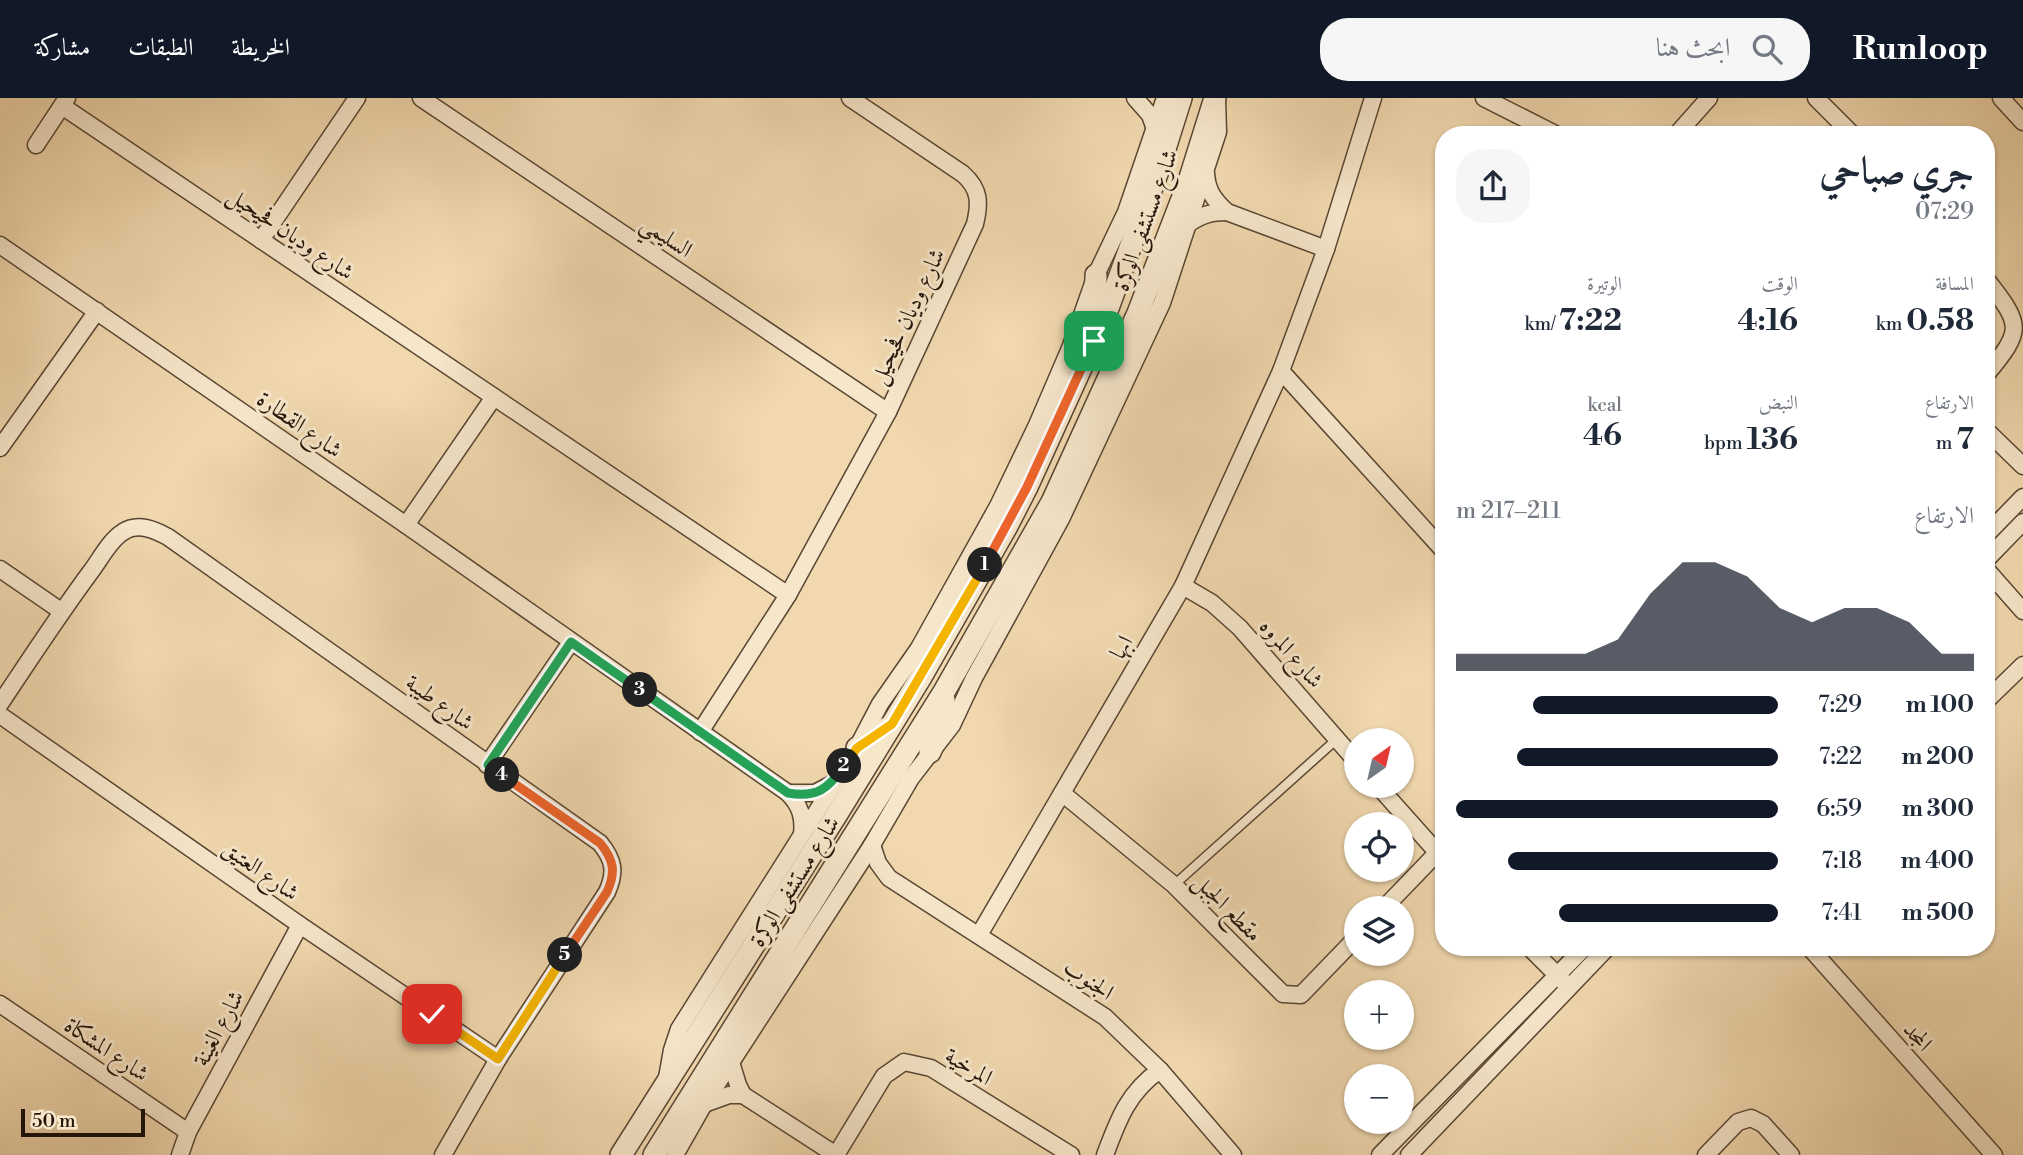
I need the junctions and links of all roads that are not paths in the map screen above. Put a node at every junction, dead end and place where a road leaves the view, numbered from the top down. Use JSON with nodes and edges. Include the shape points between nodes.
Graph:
{"nodes":[{"id":1,"x":357,"y":98,"type":"edge"},
{"id":2,"x":421,"y":98,"type":"edge"},
{"id":3,"x":850,"y":98,"type":"edge"},
{"id":4,"x":1135,"y":98,"type":"edge"},
{"id":5,"x":1165,"y":98,"type":"edge"},
{"id":6,"x":1181,"y":98,"type":"edge"},
{"id":7,"x":1216,"y":98,"type":"edge"},
{"id":8,"x":1373,"y":98,"type":"edge"},
{"id":9,"x":1484,"y":98,"type":"edge"},
{"id":10,"x":1709,"y":98,"type":"edge"},
{"id":11,"x":2001,"y":98,"type":"edge"},
{"id":12,"x":1825,"y":101,"type":"edge"},
{"id":13,"x":64,"y":102,"type":"edge"},
{"id":14,"x":2023,"y":122,"type":"edge"},
{"id":15,"x":1539,"y":126,"type":"edge"},
{"id":16,"x":1684,"y":126,"type":"edge"},
{"id":17,"x":1846,"y":126,"type":"edge"},
{"id":18,"x":1155,"y":129,"type":"junction"},
{"id":19,"x":36,"y":145,"type":"dead end"},
{"id":20,"x":1205,"y":171,"type":"junction"},
{"id":21,"x":1227,"y":212,"type":"junction"},
{"id":22,"x":1187,"y":225,"type":"junction"},
{"id":23,"x":261,"y":240,"type":"junction"},
{"id":24,"x":0,"y":245,"type":"edge"},
{"id":25,"x":1326,"y":248,"type":"junction"},
{"id":26,"x":1175,"y":261,"type":"junction"},
{"id":27,"x":1096,"y":275,"type":"junction"},
{"id":28,"x":1995,"y":289,"type":"edge"},
{"id":29,"x":1147,"y":292,"type":"junction"},
{"id":30,"x":97,"y":311,"type":"junction"},
{"id":31,"x":1094,"y":341,"type":"junction"},
{"id":32,"x":1995,"y":366,"type":"edge"},
{"id":33,"x":1282,"y":371,"type":"junction"},
{"id":34,"x":494,"y":397,"type":"junction"},
{"id":35,"x":888,"y":412,"type":"junction"},
{"id":36,"x":1995,"y":439,"type":"edge"},
{"id":37,"x":0,"y":448,"type":"edge"},
{"id":38,"x":2023,"y":466,"type":"edge"},
{"id":39,"x":2023,"y":497,"type":"edge"},
{"id":40,"x":2023,"y":522,"type":"edge"},
{"id":41,"x":406,"y":525,"type":"junction"},
{"id":42,"x":1995,"y":525,"type":"edge"},
{"id":43,"x":1435,"y":541,"type":"edge"},
{"id":44,"x":1995,"y":551,"type":"edge"},
{"id":45,"x":0,"y":569,"type":"edge"},
{"id":46,"x":1995,"y":579,"type":"edge"},
{"id":47,"x":1183,"y":586,"type":"junction"},
{"id":48,"x":788,"y":595,"type":"junction"},
{"id":49,"x":61,"y":611,"type":"junction"},
{"id":50,"x":2023,"y":611,"type":"edge"},
{"id":51,"x":571,"y":642,"type":"junction"},
{"id":52,"x":2023,"y":665,"type":"edge"},
{"id":53,"x":945,"y":690,"type":"junction"},
{"id":54,"x":1995,"y":692,"type":"edge"},
{"id":55,"x":0,"y":704,"type":"edge"},
{"id":56,"x":0,"y":715,"type":"edge"},
{"id":57,"x":892,"y":724,"type":"junction"},
{"id":58,"x":700,"y":732,"type":"junction"},
{"id":59,"x":1337,"y":739,"type":"junction"},
{"id":60,"x":1344,"y":747,"type":"edge"},
{"id":61,"x":857,"y":748,"type":"junction"},
{"id":62,"x":930,"y":752,"type":"junction"},
{"id":63,"x":488,"y":765,"type":"junction"},
{"id":64,"x":832,"y":784,"type":"junction"},
{"id":65,"x":788,"y":793,"type":"junction"},
{"id":66,"x":1062,"y":793,"type":"junction"},
{"id":67,"x":1389,"y":798,"type":"edge"},
{"id":68,"x":802,"y":835,"type":"junction"},
{"id":69,"x":872,"y":845,"type":"junction"},
{"id":70,"x":1435,"y":850,"type":"edge"},
{"id":71,"x":1435,"y":861,"type":"edge"},
{"id":72,"x":852,"y":878,"type":"junction"},
{"id":73,"x":889,"y":878,"type":"junction"},
{"id":74,"x":1174,"y":885,"type":"junction"},
{"id":75,"x":1397,"y":896,"type":"edge"},
{"id":76,"x":300,"y":925,"type":"junction"},
{"id":77,"x":979,"y":935,"type":"junction"},
{"id":78,"x":1344,"y":950,"type":"edge"},
{"id":79,"x":1538,"y":956,"type":"edge"},
{"id":80,"x":1580,"y":956,"type":"edge"},
{"id":81,"x":1596,"y":956,"type":"edge"},
{"id":82,"x":1817,"y":956,"type":"edge"},
{"id":83,"x":1563,"y":981,"type":"junction"},
{"id":84,"x":0,"y":1004,"type":"edge"},
{"id":85,"x":498,"y":1059,"type":"junction"},
{"id":86,"x":732,"y":1062,"type":"junction"},
{"id":87,"x":1160,"y":1070,"type":"junction"},
{"id":88,"x":667,"y":1080,"type":"junction"},
{"id":89,"x":743,"y":1095,"type":"junction"},
{"id":90,"x":704,"y":1104,"type":"junction"},
{"id":91,"x":188,"y":1132,"type":"junction"},
{"id":92,"x":180,"y":1155,"type":"edge"},
{"id":93,"x":443,"y":1155,"type":"edge"},
{"id":94,"x":621,"y":1155,"type":"edge"},
{"id":95,"x":654,"y":1155,"type":"edge"},
{"id":96,"x":675,"y":1155,"type":"edge"},
{"id":97,"x":836,"y":1155,"type":"edge"},
{"id":98,"x":1071,"y":1155,"type":"edge"},
{"id":99,"x":1105,"y":1155,"type":"edge"},
{"id":100,"x":1233,"y":1155,"type":"edge"},
{"id":101,"x":1380,"y":1155,"type":"edge"},
{"id":102,"x":1409,"y":1155,"type":"edge"},
{"id":103,"x":1706,"y":1155,"type":"edge"},
{"id":104,"x":1791,"y":1155,"type":"edge"},
{"id":105,"x":1994,"y":1155,"type":"edge"}],
"edges":[{"from":1,"to":23,"type":"street"},
{"from":2,"to":35,"type":"street","name":"السليمي"},
{"from":3,"to":35,"type":"street","name":"شارع وديان فحيحيل","via":[[963,174],[978,196],[975,224]]},
{"from":4,"to":18,"type":"street"},
{"from":5,"to":18,"type":"street","name":"شارع مستشفى الوكرة"},
{"from":6,"to":31,"type":"street","name":"شارع مستشفى الوكرة"},
{"from":7,"to":20,"type":"street","name":"شارع مستشفى الوكرة","via":[[1218,132]]},
{"from":7,"to":29,"type":"street","name":"شارع مستشفى الوكرة"},
{"from":8,"to":25,"type":"street","name":"ابها"},
{"from":9,"to":15,"type":"street"},
{"from":10,"to":16,"type":"street"},
{"from":11,"to":14,"type":"street"},
{"from":12,"to":17,"type":"street"},
{"from":13,"to":19,"type":"street","name":"شارع وديان فحيحيل"},
{"from":13,"to":23,"type":"street","name":"شارع وديان فحيحيل"},
{"from":18,"to":27,"type":"street","name":"شارع مستشفى الوكرة","via":[[1126,212]]},
{"from":20,"to":21,"type":"street","via":[[1207,187]]},
{"from":20,"to":22,"type":"street","name":"شارع مستشفى الوكرة"},
{"from":21,"to":22,"type":"street","via":[[1198,216]]},
{"from":21,"to":25,"type":"street"},
{"from":22,"to":26,"type":"street","name":"شارع مستشفى الوكرة"},
{"from":23,"to":34,"type":"street","name":"شارع وديان فحيحيل"},
{"from":24,"to":30,"type":"street","name":"شارع القطارة"},
{"from":25,"to":33,"type":"street","name":"ابها"},
{"from":26,"to":29,"type":"street"},
{"from":26,"to":62,"type":"street","name":"شارع مستشفى الوكرة","via":[[1162,303],[1061,519],[958,714]]},
{"from":27,"to":31,"type":"street"},
{"from":27,"to":61,"type":"street","name":"شارع مستشفى الوكرة","via":[[1062,369],[998,506]]},
{"from":28,"to":32,"type":"street","via":[[2017,318],[2018,331],[2010,351]]},
{"from":29,"to":53,"type":"street","name":"شارع مستشفى الوكرة","via":[[1052,502]]},
{"from":30,"to":37,"type":"street"},
{"from":30,"to":41,"type":"street","name":"شارع القطارة"},
{"from":31,"to":57,"type":"street","name":"شارع مستشفى الوكرة","via":[[1007,526]]},
{"from":33,"to":43,"type":"street"},
{"from":33,"to":47,"type":"street","name":"ابها"},
{"from":34,"to":41,"type":"street"},
{"from":34,"to":48,"type":"street","name":"شارع وديان فحيحيل"},
{"from":35,"to":48,"type":"street","name":"شارع وديان فحيحيل"},
{"from":36,"to":38,"type":"street"},
{"from":39,"to":42,"type":"street"},
{"from":40,"to":44,"type":"street"},
{"from":41,"to":51,"type":"street","name":"شارع القطارة"},
{"from":45,"to":49,"type":"street"},
{"from":46,"to":50,"type":"street"},
{"from":47,"to":59,"type":"street","name":"شارع المروه","via":[[1212,603],[1240,628]]},
{"from":47,"to":66,"type":"street","name":"ابها"},
{"from":48,"to":58,"type":"street","name":"شارع وديان فحيحيل"},
{"from":49,"to":55,"type":"street","name":"شارع طيبة"},
{"from":49,"to":63,"type":"street","name":"شارع طيبة","via":[[113,541],[124,531],[151,528]]},
{"from":51,"to":58,"type":"street","name":"شارع القطارة"},
{"from":51,"to":63,"type":"street"},
{"from":52,"to":54,"type":"street"},
{"from":53,"to":62,"type":"street","via":[[943,715]]},
{"from":53,"to":95,"type":"street","name":"شارع مستشفى الوكرة"},
{"from":56,"to":76,"type":"street","name":"شارع العتيق"},
{"from":57,"to":61,"type":"street"},
{"from":57,"to":88,"type":"street","name":"شارع مستشفى الوكرة"},
{"from":58,"to":65,"type":"street","name":"شارع القطارة"},
{"from":59,"to":60,"type":"street","name":"شارع المروه"},
{"from":59,"to":74,"type":"lane"},
{"from":61,"to":64,"type":"street","name":"شارع مستشفى الوكرة"},
{"from":62,"to":69,"type":"street","name":"شارع مستشفى الوكرة"},
{"from":63,"to":85,"type":"street","name":"شارع طيبة","via":[[600,843],[614,866],[607,892]]},
{"from":64,"to":65,"type":"street","via":[[816,793]]},
{"from":64,"to":68,"type":"street","name":"شارع مستشفى الوكرة"},
{"from":65,"to":68,"type":"street","via":[[799,808]]},
{"from":66,"to":74,"type":"street","name":"مقطع الجبل"},
{"from":66,"to":77,"type":"street","name":"ابها"},
{"from":67,"to":70,"type":"street"},
{"from":68,"to":88,"type":"street","name":"شارع مستشفى الوكرة","via":[[679,1029]]},
{"from":69,"to":72,"type":"street","name":"شارع مستشفى الوكرة"},
{"from":69,"to":73,"type":"street","name":"الجنوب"},
{"from":71,"to":75,"type":"street"},
{"from":72,"to":73,"type":"street","via":[[870,874]]},
{"from":72,"to":86,"type":"street","name":"شارع مستشفى الوكرة"},
{"from":73,"to":77,"type":"street","name":"الجنوب"},
{"from":74,"to":78,"type":"street","name":"مقطع الجبل","via":[[1283,994],[1301,995]]},
{"from":76,"to":85,"type":"street","name":"شارع العتيق"},
{"from":76,"to":91,"type":"street","name":"شارع الغينة"},
{"from":77,"to":87,"type":"street","name":"الجنوب","via":[[1105,1017]]},
{"from":79,"to":83,"type":"street"},
{"from":80,"to":83,"type":"street"},
{"from":81,"to":83,"type":"street"},
{"from":82,"to":105,"type":"street","name":"المجد"},
{"from":83,"to":101,"type":"street"},
{"from":83,"to":102,"type":"street"},
{"from":84,"to":91,"type":"street","name":"شارع المشكاة"},
{"from":85,"to":93,"type":"street","name":"شارع طيبة"},
{"from":86,"to":89,"type":"street"},
{"from":86,"to":90,"type":"street","name":"شارع مستشفى الوكرة"},
{"from":87,"to":99,"type":"street","via":[[1126,1103]]},
{"from":87,"to":100,"type":"street","name":"الجنوب"},
{"from":88,"to":94,"type":"street","name":"شارع مستشفى الوكرة"},
{"from":89,"to":90,"type":"street"},
{"from":89,"to":97,"type":"street","name":"المرخية"},
{"from":90,"to":96,"type":"street","name":"شارع مستشفى الوكرة"},
{"from":91,"to":92,"type":"street","name":"شارع الغينة"},
{"from":97,"to":98,"type":"street","name":"المرخية","via":[[884,1076],[904,1062],[931,1068]]},
{"from":103,"to":104,"type":"street","via":[[1738,1122],[1751,1118],[1763,1124]]}]}
